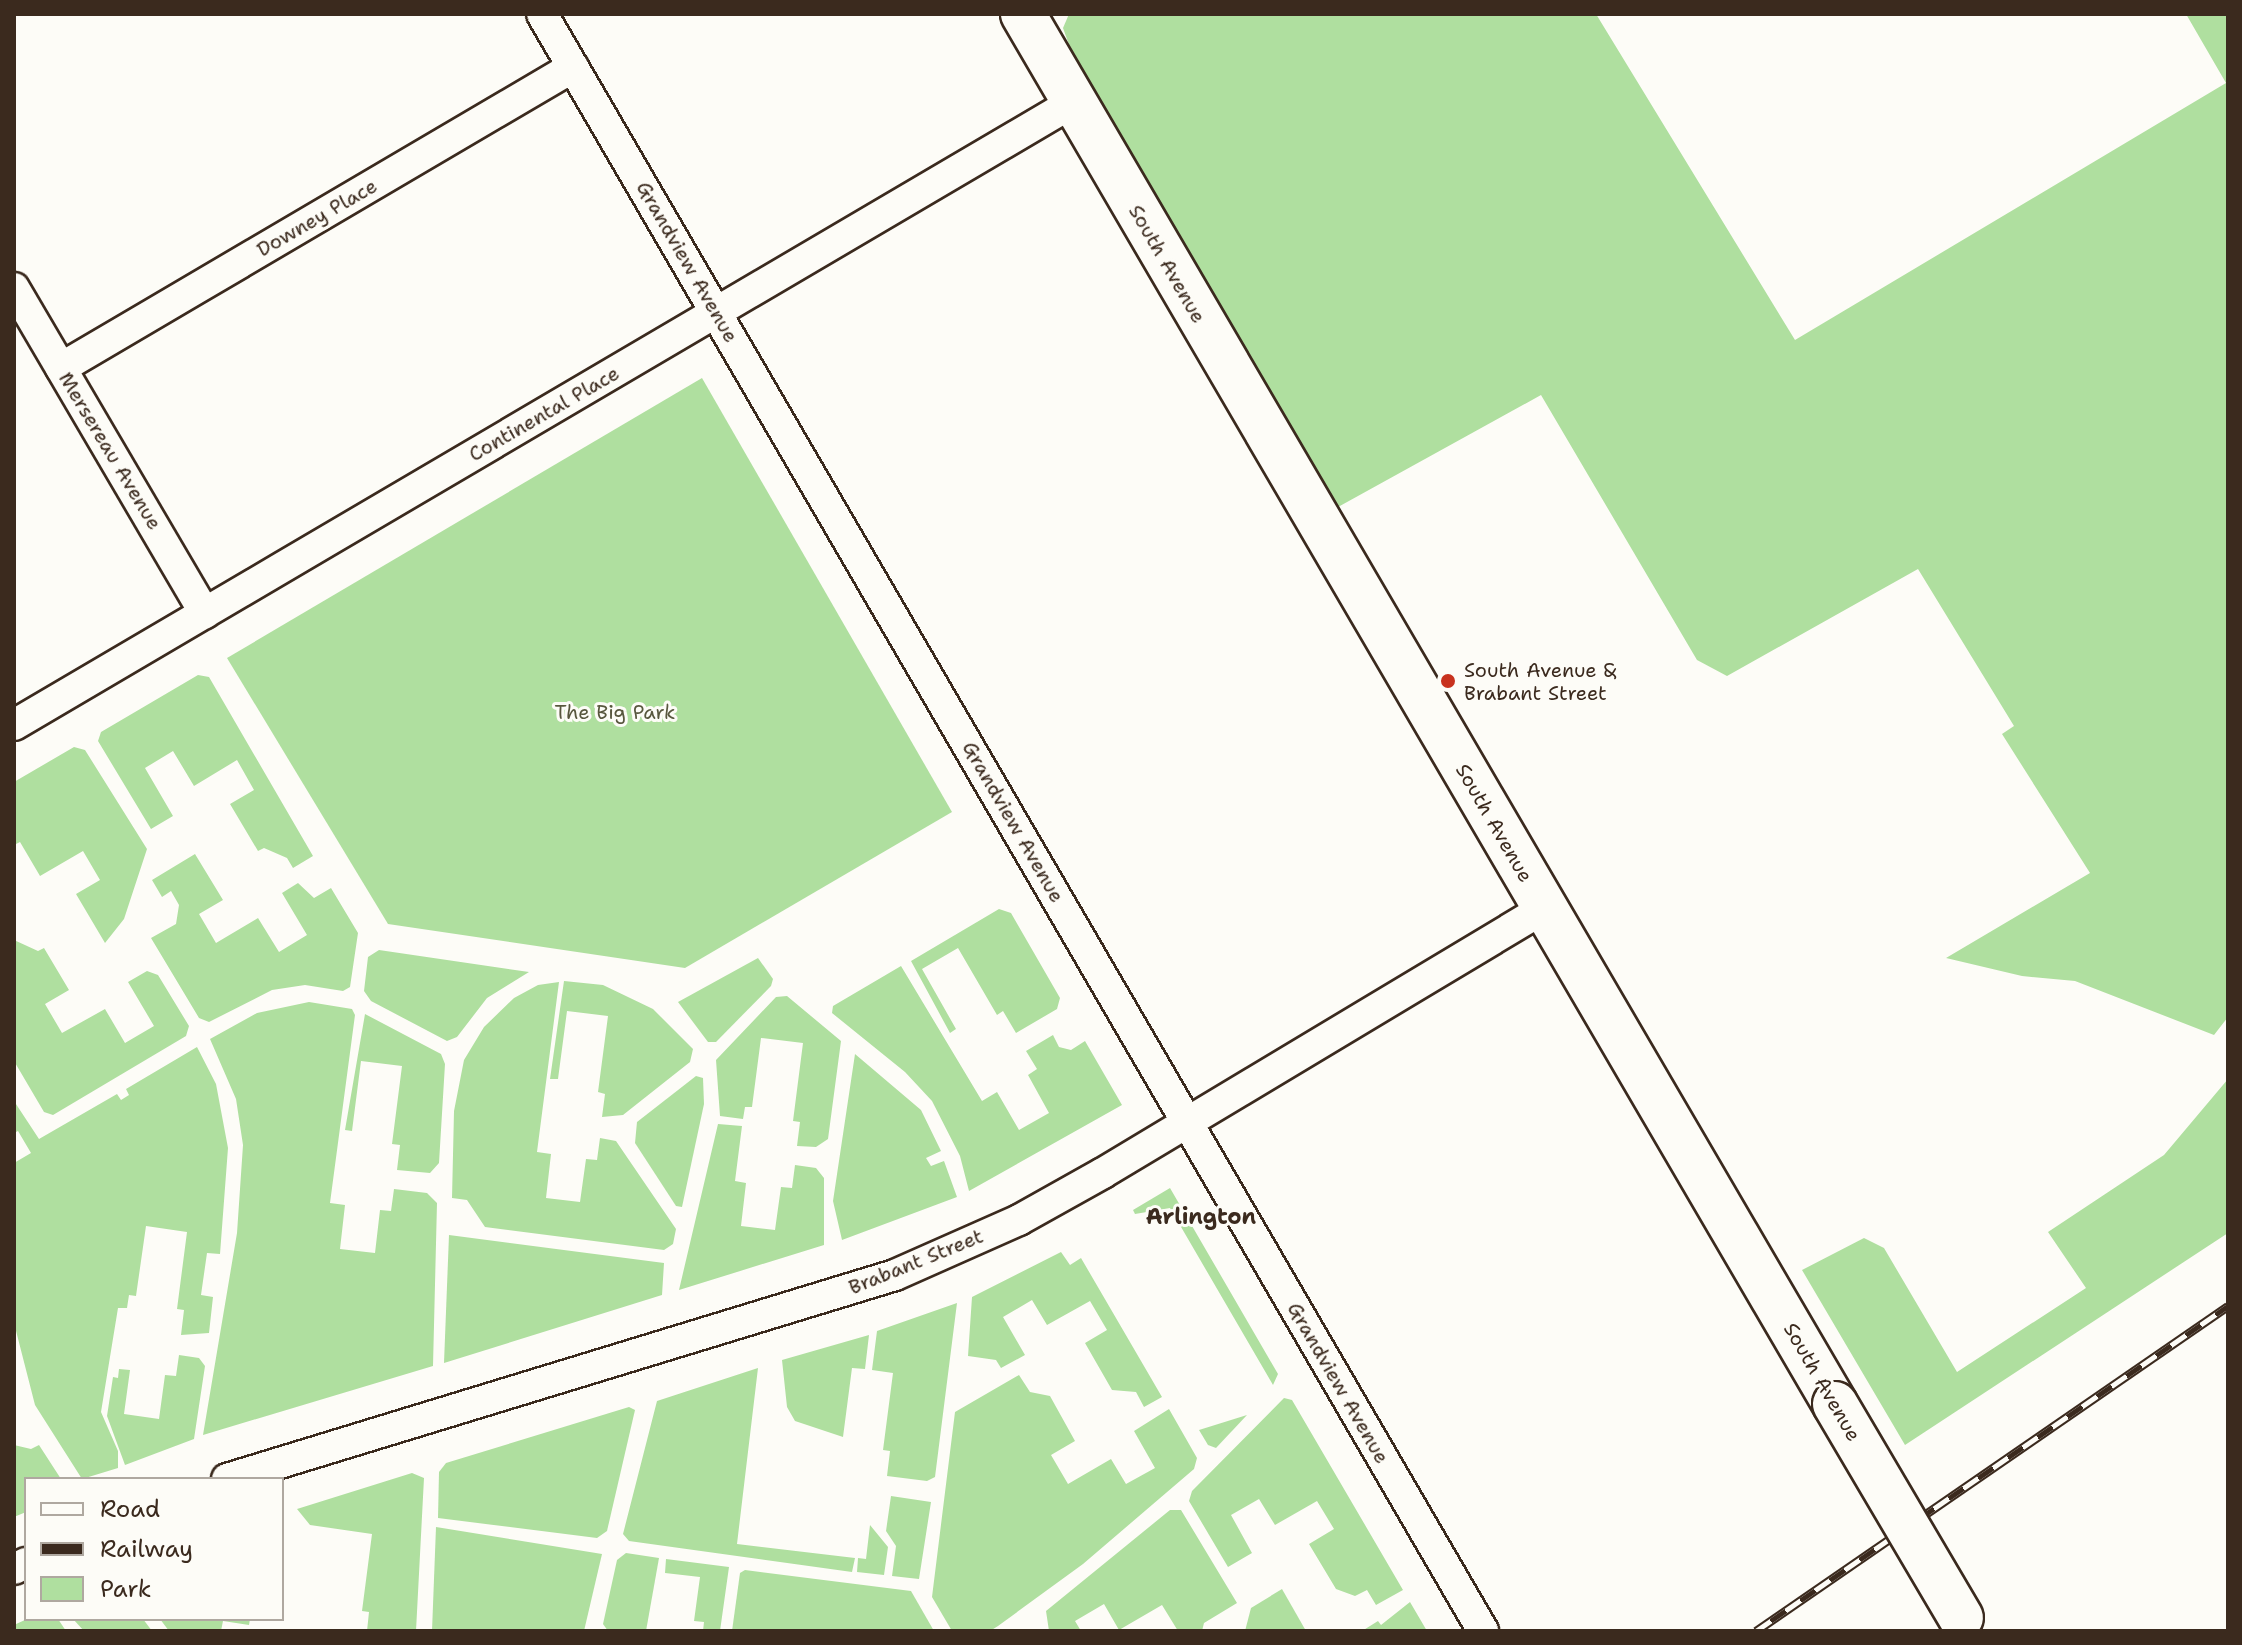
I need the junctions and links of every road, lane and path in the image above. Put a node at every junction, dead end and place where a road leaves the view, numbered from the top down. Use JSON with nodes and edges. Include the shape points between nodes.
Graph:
{"nodes":[{"id":1,"x":542,"y":14,"type":"edge"},
{"id":2,"x":1023,"y":14,"type":"edge"},
{"id":3,"x":573,"y":67,"type":"junction"},
{"id":4,"x":1072,"y":103,"type":"junction"},
{"id":5,"x":14,"y":288,"type":"edge"},
{"id":6,"x":717,"y":313,"type":"junction"},
{"id":7,"x":61,"y":368,"type":"junction"},
{"id":8,"x":205,"y":613,"type":"junction"},
{"id":9,"x":14,"y":725,"type":"edge"},
{"id":10,"x":1543,"y":909,"type":"junction"},
{"id":11,"x":1186,"y":1122,"type":"junction"},
{"id":12,"x":234,"y":1477,"type":"edge"},
{"id":13,"x":1964,"y":1625,"type":"edge"},
{"id":14,"x":1483,"y":1631,"type":"edge"}],
"edges":[{"from":1,"to":3,"type":"street","name":"Grandview Avenue"},
{"from":2,"to":4,"type":"street","name":"South Avenue"},
{"from":3,"to":6,"type":"street","name":"Grandview Avenue"},
{"from":3,"to":7,"type":"street","name":"Downey Place"},
{"from":4,"to":6,"type":"street","name":"Continental Place"},
{"from":4,"to":10,"type":"street","name":"South Avenue"},
{"from":5,"to":7,"type":"street","name":"Mersereau Avenue"},
{"from":6,"to":8,"type":"street","name":"Continental Place"},
{"from":6,"to":11,"type":"street","name":"Grandview Avenue"},
{"from":7,"to":8,"type":"street","name":"Mersereau Avenue"},
{"from":8,"to":9,"type":"street","name":"Continental Place"},
{"from":10,"to":11,"type":"street","name":"Brabant Street"},
{"from":10,"to":13,"type":"street","name":"South Avenue","bridge":true},
{"from":11,"to":12,"type":"street","name":"Brabant Street","via":[[1019,1220],[895,1275]]},
{"from":11,"to":14,"type":"street","name":"Grandview Avenue"}]}
